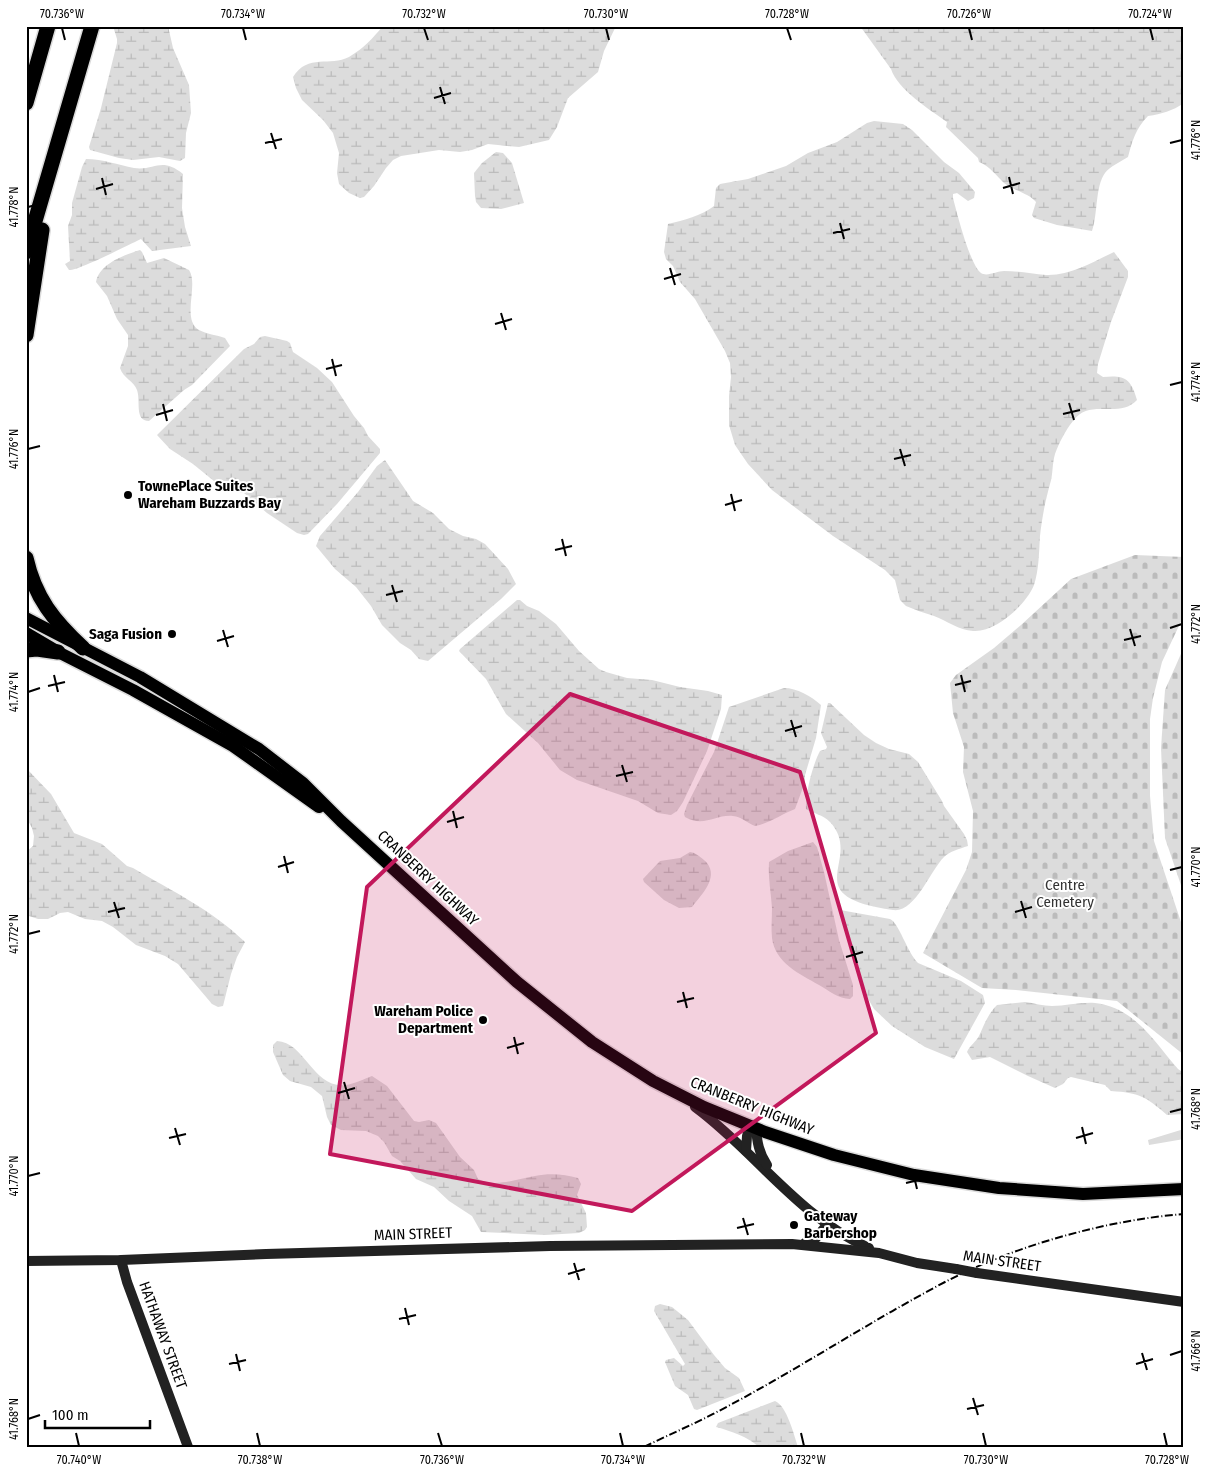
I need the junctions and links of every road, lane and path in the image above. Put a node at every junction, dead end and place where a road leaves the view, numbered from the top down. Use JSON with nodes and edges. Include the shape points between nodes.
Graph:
{"nodes":[{"id":1,"x":48,"y":26,"type":"edge"},
{"id":2,"x":92,"y":26,"type":"edge"},
{"id":3,"x":26,"y":103,"type":"edge"},
{"id":4,"x":64,"y":122,"type":"junction"},
{"id":5,"x":26,"y":252,"type":"edge"},
{"id":6,"x":26,"y":335,"type":"edge"},
{"id":7,"x":26,"y":558,"type":"edge"},
{"id":8,"x":26,"y":618,"type":"edge"},
{"id":9,"x":26,"y":633,"type":"edge"},
{"id":10,"x":83,"y":648,"type":"junction"},
{"id":11,"x":26,"y":650,"type":"edge"},
{"id":12,"x":58,"y":652,"type":"junction"},
{"id":13,"x":341,"y":821,"type":"junction"},
{"id":14,"x":674,"y":1091,"type":"junction"},
{"id":15,"x":753,"y":1127,"type":"junction"},
{"id":16,"x":746,"y":1150,"type":"junction"},
{"id":17,"x":777,"y":1181,"type":"junction"},
{"id":18,"x":1184,"y":1189,"type":"edge"},
{"id":19,"x":831,"y":1228,"type":"junction"},
{"id":20,"x":801,"y":1244,"type":"junction"},
{"id":21,"x":816,"y":1246,"type":"junction"},
{"id":22,"x":879,"y":1253,"type":"junction"},
{"id":23,"x":121,"y":1260,"type":"junction"},
{"id":24,"x":26,"y":1261,"type":"edge"},
{"id":25,"x":1184,"y":1302,"type":"edge"},
{"id":26,"x":188,"y":1447,"type":"edge"}],
"edges":[{"from":1,"to":3,"type":"highway"},
{"from":2,"to":4,"type":"highway"},
{"from":4,"to":5,"type":"highway"},
{"from":4,"to":6,"type":"highway","via":[[39,245]]},
{"from":7,"to":10,"type":"highway","via":[[35,587],[48,609],[59,626]]},
{"from":8,"to":10,"type":"main road","name":"CRANBERRY HIGHWAY"},
{"from":9,"to":12,"type":"main road","name":"CRANBERRY HIGHWAY"},
{"from":10,"to":13,"type":"main road","name":"CRANBERRY HIGHWAY","via":[[140,677],[252,744],[304,783]]},
{"from":11,"to":12,"type":"highway"},
{"from":12,"to":13,"type":"main road","name":"CRANBERRY HIGHWAY","via":[[226,742]]},
{"from":13,"to":14,"type":"main road","name":"CRANBERRY HIGHWAY","via":[[517,982],[592,1042]]},
{"from":14,"to":15,"type":"main road","name":"CRANBERRY HIGHWAY"},
{"from":14,"to":16,"type":"main road"},
{"from":15,"to":16,"type":"main road","via":[[747,1136]]},
{"from":15,"to":17,"type":"main road","via":[[761,1157]]},
{"from":15,"to":18,"type":"main road","name":"CRANBERRY HIGHWAY","via":[[834,1155],[914,1175],[995,1188],[1082,1194]]},
{"from":16,"to":17,"type":"main road"},
{"from":17,"to":19,"type":"main road"},
{"from":19,"to":20,"type":"main road"},
{"from":19,"to":21,"type":"main road","via":[[827,1242]]},
{"from":19,"to":22,"type":"main road"},
{"from":20,"to":21,"type":"main road","name":"MAIN STREET"},
{"from":20,"to":23,"type":"main road","name":"MAIN STREET","via":[[550,1246]]},
{"from":21,"to":22,"type":"main road","name":"MAIN STREET"},
{"from":22,"to":25,"type":"main road","name":"MAIN STREET","bridge":true,"via":[[977,1273]]},
{"from":23,"to":24,"type":"main road","name":"MAIN STREET"},
{"from":23,"to":26,"type":"main road","name":"HATHAWAY STREET"}]}
